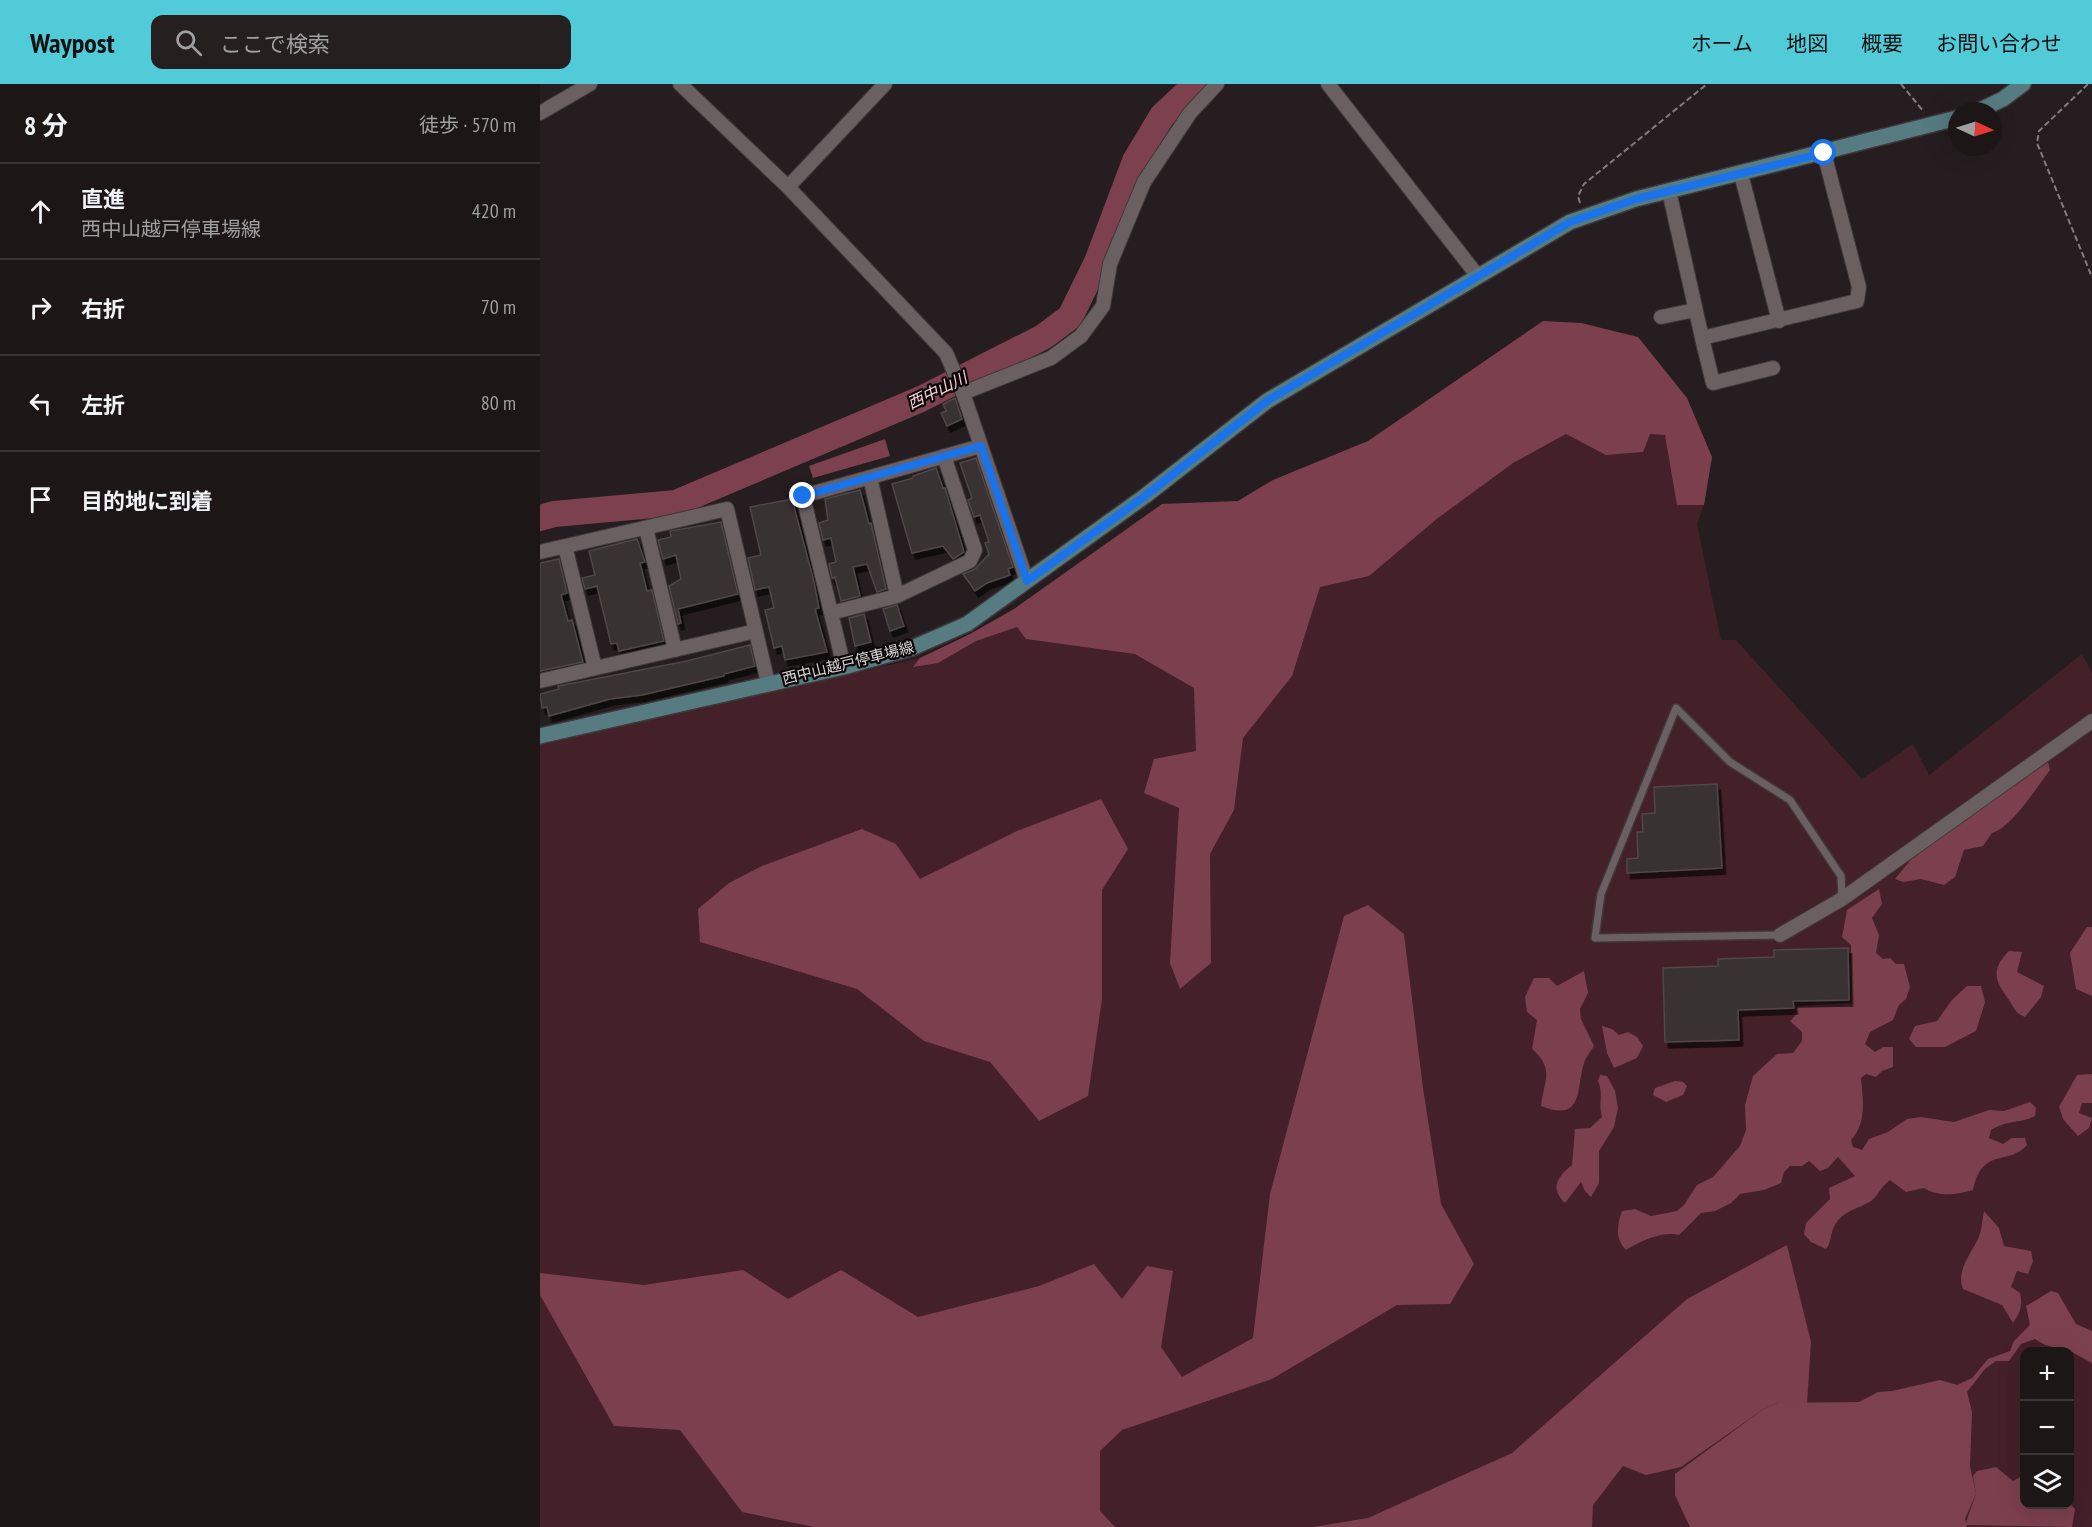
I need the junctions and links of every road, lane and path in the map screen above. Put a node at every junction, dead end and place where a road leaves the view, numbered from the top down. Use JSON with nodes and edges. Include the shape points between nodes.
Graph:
{"nodes":[{"id":1,"x":590,"y":84,"type":"edge"},
{"id":2,"x":680,"y":84,"type":"edge"},
{"id":3,"x":885,"y":84,"type":"edge"},
{"id":4,"x":1217,"y":84,"type":"edge"},
{"id":5,"x":1328,"y":84,"type":"edge"},
{"id":6,"x":1707,"y":84,"type":"edge"},
{"id":7,"x":1901,"y":84,"type":"edge"},
{"id":8,"x":2023,"y":84,"type":"edge"},
{"id":9,"x":2088,"y":84,"type":"edge"},
{"id":10,"x":1997,"y":102,"type":"edge"},
{"id":11,"x":540,"y":113,"type":"edge"},
{"id":12,"x":1948,"y":121,"type":"edge"},
{"id":13,"x":1934,"y":126,"type":"junction"},
{"id":14,"x":1824,"y":153,"type":"junction"},
{"id":15,"x":1741,"y":174,"type":"junction"},
{"id":16,"x":788,"y":187,"type":"junction"},
{"id":17,"x":1669,"y":191,"type":"junction"},
{"id":18,"x":1584,"y":218,"type":"junction"},
{"id":19,"x":1478,"y":275,"type":"junction"},
{"id":20,"x":2092,"y":277,"type":"edge"},
{"id":21,"x":1695,"y":310,"type":"junction"},
{"id":22,"x":1660,"y":317,"type":"dead end"},
{"id":23,"x":1779,"y":321,"type":"junction"},
{"id":24,"x":1702,"y":338,"type":"junction"},
{"id":25,"x":1773,"y":368,"type":"dead end"},
{"id":26,"x":963,"y":391,"type":"junction"},
{"id":27,"x":981,"y":446,"type":"junction"},
{"id":28,"x":944,"y":456,"type":"junction"},
{"id":29,"x":870,"y":477,"type":"junction"},
{"id":30,"x":646,"y":528,"type":"junction"},
{"id":31,"x":566,"y":546,"type":"junction"},
{"id":32,"x":540,"y":552,"type":"edge"},
{"id":33,"x":1027,"y":581,"type":"junction"},
{"id":34,"x":897,"y":596,"type":"junction"},
{"id":35,"x":831,"y":613,"type":"junction"},
{"id":36,"x":756,"y":631,"type":"junction"},
{"id":37,"x":675,"y":650,"type":"junction"},
{"id":38,"x":844,"y":667,"type":"junction"},
{"id":39,"x":595,"y":668,"type":"junction"},
{"id":40,"x":540,"y":681,"type":"edge"},
{"id":41,"x":768,"y":683,"type":"junction"},
{"id":42,"x":2092,"y":721,"type":"edge"},
{"id":43,"x":540,"y":736,"type":"edge"},
{"id":44,"x":1842,"y":899,"type":"junction"},
{"id":45,"x":1780,"y":935,"type":"joint"}],
"edges":[{"from":1,"to":11,"type":"street"},
{"from":2,"to":16,"type":"street"},
{"from":3,"to":16,"type":"street"},
{"from":4,"to":26,"type":"street","via":[[1190,113],[1144,182],[1110,264],[1103,306],[1081,336],[1051,358]]},
{"from":5,"to":19,"type":"street"},
{"from":6,"to":18,"type":"path","via":[[1584,184],[1578,196]]},
{"from":7,"to":13,"type":"path"},
{"from":8,"to":10,"type":"main road"},
{"from":9,"to":20,"type":"path","via":[[2039,131],[2037,142]]},
{"from":12,"to":13,"type":"main road","name":"西中山越戸停車場線"},
{"from":13,"to":14,"type":"main road","name":"西中山越戸停車場線"},
{"from":14,"to":15,"type":"main road","name":"西中山越戸停車場線"},
{"from":14,"to":23,"type":"street","via":[[1859,287],[1857,301]]},
{"from":15,"to":17,"type":"main road","name":"西中山越戸停車場線"},
{"from":15,"to":23,"type":"street"},
{"from":16,"to":26,"type":"street","via":[[946,353]]},
{"from":17,"to":18,"type":"main road","name":"西中山越戸停車場線"},
{"from":17,"to":21,"type":"street"},
{"from":18,"to":19,"type":"main road","name":"西中山越戸停車場線"},
{"from":19,"to":33,"type":"main road","name":"西中山越戸停車場線","via":[[1267,401]]},
{"from":21,"to":22,"type":"street"},
{"from":21,"to":24,"type":"street"},
{"from":23,"to":24,"type":"street"},
{"from":24,"to":25,"type":"street","via":[[1713,383]]},
{"from":26,"to":27,"type":"street"},
{"from":27,"to":28,"type":"street"},
{"from":27,"to":33,"type":"street"},
{"from":28,"to":29,"type":"street"},
{"from":28,"to":34,"type":"street","via":[[975,550],[970,561]]},
{"from":29,"to":34,"type":"street"},
{"from":29,"to":35,"type":"street","via":[[803,496]]},
{"from":30,"to":31,"type":"street"},
{"from":30,"to":36,"type":"street","via":[[727,509]]},
{"from":30,"to":37,"type":"street"},
{"from":31,"to":32,"type":"street"},
{"from":31,"to":39,"type":"street"},
{"from":33,"to":38,"type":"main road","name":"西中山越戸停車場線","via":[[967,624],[912,648]]},
{"from":34,"to":35,"type":"street"},
{"from":35,"to":38,"type":"street"},
{"from":36,"to":37,"type":"street"},
{"from":36,"to":41,"type":"street"},
{"from":37,"to":39,"type":"street"},
{"from":38,"to":41,"type":"main road","name":"西中山越戸停車場線"},
{"from":39,"to":40,"type":"street"},
{"from":41,"to":43,"type":"main road","name":"西中山越戸停車場線"},
{"from":42,"to":44,"type":"street"},
{"from":44,"to":45,"type":"street"},
{"from":44,"to":45,"type":"lane","via":[[1841,876],[1790,800],[1730,762],[1676,708],[1601,894],[1595,938]]}]}
